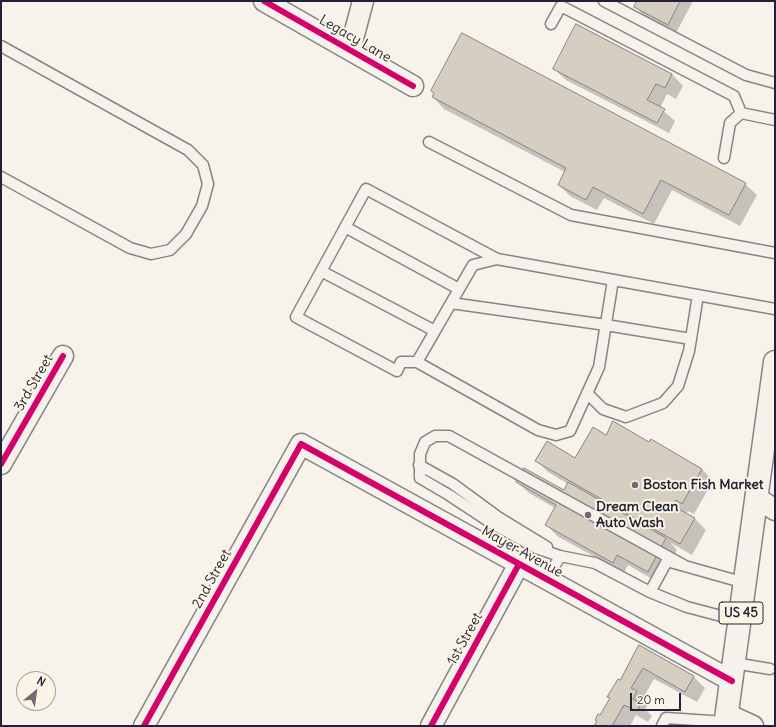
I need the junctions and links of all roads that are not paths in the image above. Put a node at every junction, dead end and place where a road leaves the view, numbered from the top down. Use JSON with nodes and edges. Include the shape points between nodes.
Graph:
{"nodes":[{"id":1,"x":264,"y":1,"type":"edge"},
{"id":2,"x":363,"y":1,"type":"edge"},
{"id":3,"x":604,"y":1,"type":"edge"},
{"id":4,"x":551,"y":24,"type":"dead end"},
{"id":5,"x":1,"y":46,"type":"edge"},
{"id":6,"x":350,"y":50,"type":"junction"},
{"id":7,"x":775,"y":83,"type":"edge"},
{"id":8,"x":413,"y":86,"type":"dead end"},
{"id":9,"x":741,"y":113,"type":"junction"},
{"id":10,"x":775,"y":120,"type":"edge"},
{"id":11,"x":429,"y":142,"type":"dead end"},
{"id":12,"x":724,"y":158,"type":"dead end"},
{"id":13,"x":1,"y":177,"type":"edge"},
{"id":14,"x":345,"y":227,"type":"junction"},
{"id":15,"x":775,"y":253,"type":"edge"},
{"id":16,"x":497,"y":259,"type":"junction"},
{"id":17,"x":321,"y":271,"type":"junction"},
{"id":18,"x":614,"y":280,"type":"junction"},
{"id":19,"x":459,"y":289,"type":"junction"},
{"id":20,"x":698,"y":295,"type":"junction"},
{"id":21,"x":451,"y":303,"type":"junction"},
{"id":22,"x":775,"y":309,"type":"edge"},
{"id":23,"x":606,"y":325,"type":"junction"},
{"id":24,"x":435,"y":331,"type":"junction"},
{"id":25,"x":691,"y":339,"type":"junction"},
{"id":26,"x":63,"y":356,"type":"dead end"},
{"id":27,"x":417,"y":362,"type":"junction"},
{"id":28,"x":775,"y":362,"type":"edge"},
{"id":29,"x":587,"y":393,"type":"junction"},
{"id":30,"x":301,"y":444,"type":"joint"},
{"id":31,"x":1,"y":464,"type":"edge"},
{"id":32,"x":766,"y":495,"type":"edge"},
{"id":33,"x":775,"y":510,"type":"edge"},
{"id":34,"x":560,"y":556,"type":"junction"},
{"id":35,"x":520,"y":564,"type":"junction"},
{"id":36,"x":685,"y":566,"type":"junction"},
{"id":37,"x":547,"y":580,"type":"junction"},
{"id":38,"x":745,"y":583,"type":"junction"},
{"id":39,"x":650,"y":592,"type":"junction"},
{"id":40,"x":740,"y":621,"type":"junction"},
{"id":41,"x":770,"y":669,"type":"dead end"},
{"id":42,"x":733,"y":672,"type":"junction"},
{"id":43,"x":726,"y":721,"type":"edge"},
{"id":44,"x":144,"y":726,"type":"edge"},
{"id":45,"x":431,"y":726,"type":"edge"},
{"id":46,"x":662,"y":726,"type":"edge"},
{"id":47,"x":753,"y":726,"type":"edge"}],
"edges":[{"from":1,"to":6,"type":"street","name":"Legacy Lane"},
{"from":2,"to":6,"type":"street"},
{"from":3,"to":7,"type":"lane","via":[[746,75]]},
{"from":4,"to":9,"type":"lane","via":[[561,6],[734,96]]},
{"from":5,"to":13,"type":"lane","via":[[188,150],[203,165],[208,184],[202,206],[186,234],[170,250],[151,254],[130,248]]},
{"from":6,"to":8,"type":"street","name":"Legacy Lane"},
{"from":9,"to":10,"type":"lane"},
{"from":9,"to":12,"type":"lane","via":[[730,123]]},
{"from":11,"to":15,"type":"lane","via":[[570,214]]},
{"from":14,"to":16,"type":"lane","via":[[366,189]]},
{"from":14,"to":17,"type":"lane"},
{"from":14,"to":19,"type":"lane"},
{"from":16,"to":18,"type":"lane"},
{"from":16,"to":19,"type":"lane","via":[[473,265]]},
{"from":17,"to":24,"type":"lane"},
{"from":17,"to":27,"type":"lane","via":[[296,317],[397,371],[401,362]]},
{"from":18,"to":20,"type":"lane"},
{"from":18,"to":23,"type":"lane"},
{"from":19,"to":21,"type":"lane"},
{"from":20,"to":22,"type":"lane"},
{"from":20,"to":25,"type":"lane"},
{"from":21,"to":23,"type":"lane"},
{"from":21,"to":24,"type":"lane"},
{"from":23,"to":25,"type":"lane"},
{"from":23,"to":29,"type":"lane","via":[[599,367]]},
{"from":24,"to":27,"type":"lane"},
{"from":25,"to":29,"type":"lane","via":[[678,386],[663,403],[626,417],[603,409]]},
{"from":26,"to":31,"type":"street","name":"3rd Street"},
{"from":27,"to":29,"type":"lane","via":[[538,430],[556,435],[570,431]]},
{"from":28,"to":32,"type":"main road","number":"US 45"},
{"from":30,"to":35,"type":"street","name":"Mayer Avenue"},
{"from":30,"to":44,"type":"street","name":"2nd Street"},
{"from":32,"to":33,"type":"street"},
{"from":32,"to":38,"type":"main road","number":"US 45"},
{"from":34,"to":36,"type":"lane","via":[[536,548],[505,531],[420,478],[420,454],[425,442],[435,436],[449,436]]},
{"from":34,"to":37,"type":"lane"},
{"from":34,"to":39,"type":"lane","via":[[595,563]]},
{"from":35,"to":37,"type":"street","name":"Mayer Avenue"},
{"from":35,"to":45,"type":"street","name":"1st Street"},
{"from":36,"to":38,"type":"lane"},
{"from":36,"to":39,"type":"lane","via":[[666,562]]},
{"from":37,"to":42,"type":"street","name":"Mayer Avenue"},
{"from":38,"to":40,"type":"main road","number":"US 45"},
{"from":39,"to":40,"type":"lane","via":[[687,607]]},
{"from":40,"to":42,"type":"main road","number":"US 45"},
{"from":41,"to":42,"type":"lane"},
{"from":42,"to":43,"type":"main road","number":"US 45"},
{"from":43,"to":46,"type":"lane","via":[[666,718]]},
{"from":43,"to":47,"type":"street"}]}
